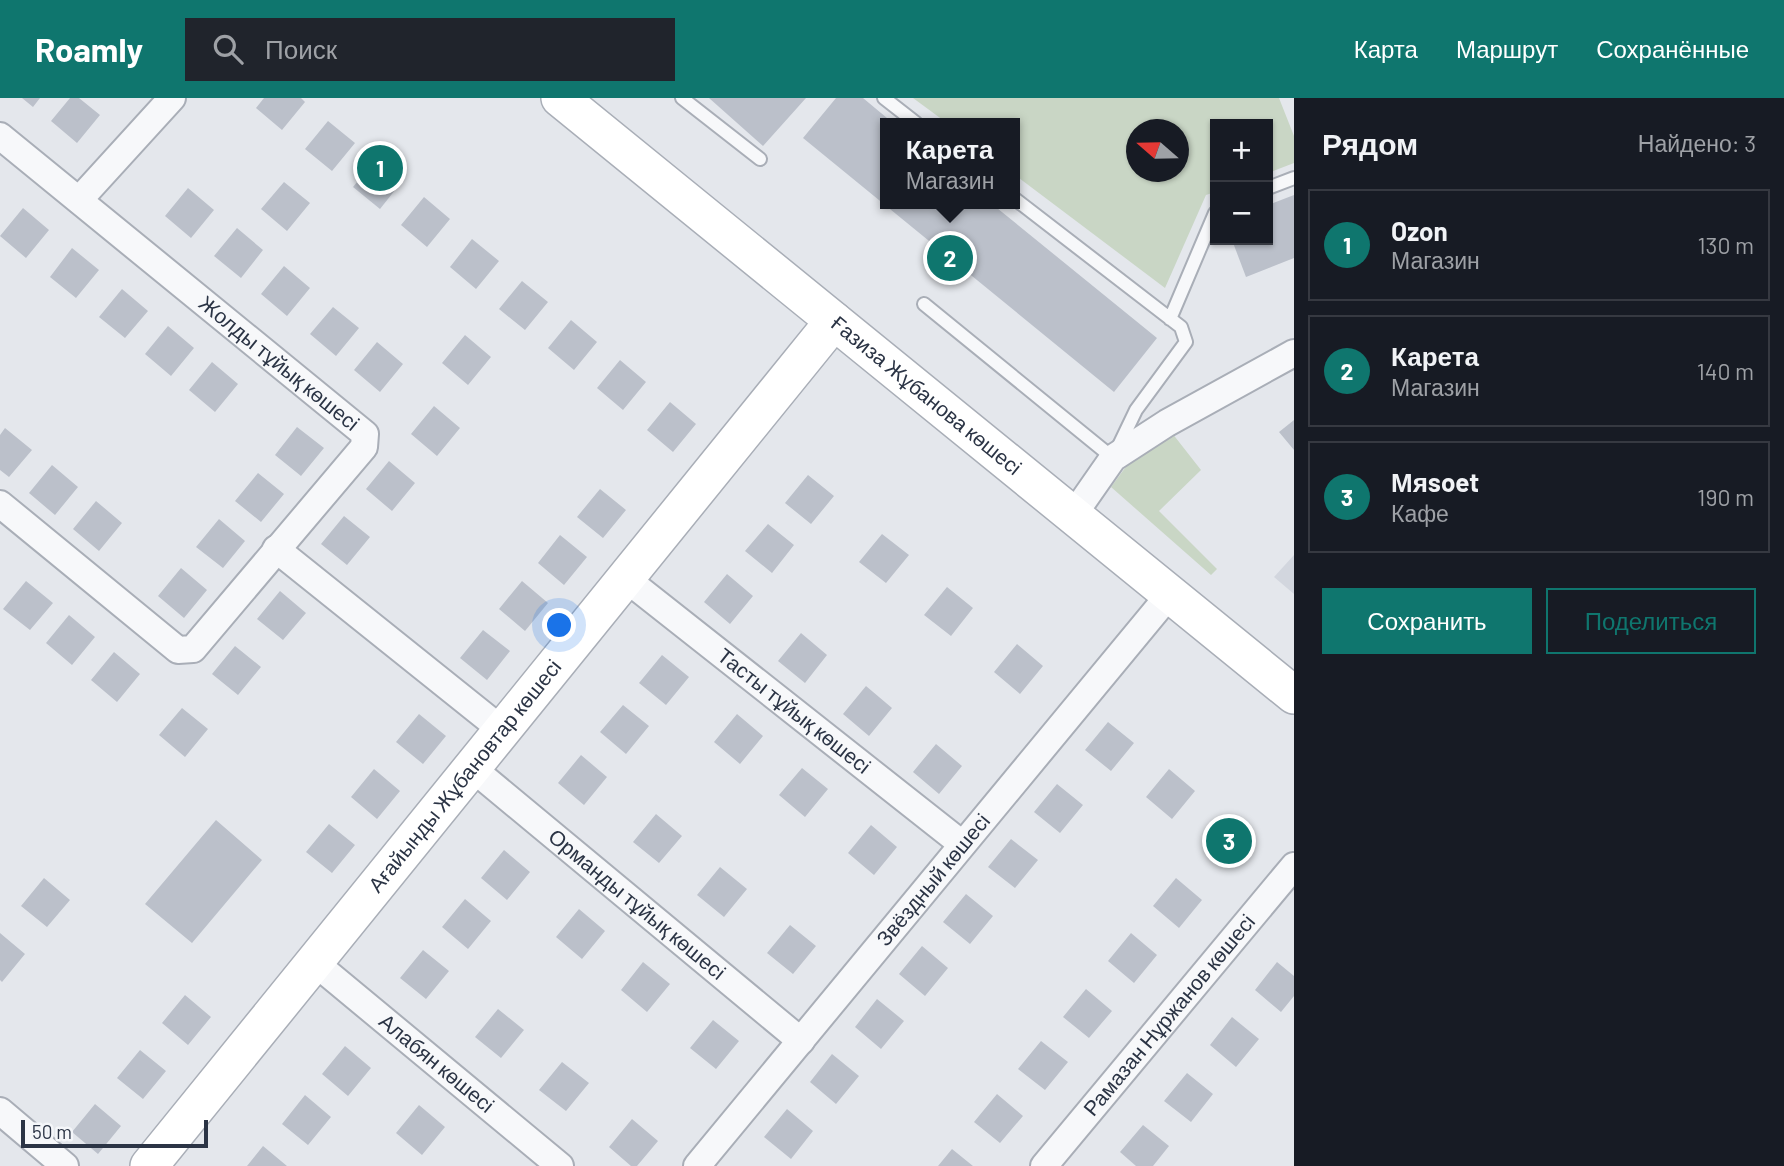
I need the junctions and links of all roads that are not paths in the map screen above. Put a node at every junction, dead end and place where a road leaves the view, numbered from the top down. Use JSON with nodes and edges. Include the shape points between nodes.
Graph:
{"nodes":[{"id":1,"x":172,"y":98,"type":"edge"},
{"id":2,"x":682,"y":98,"type":"edge"},
{"id":3,"x":884,"y":98,"type":"edge"},
{"id":4,"x":580,"y":105,"type":"edge"},
{"id":5,"x":910,"y":118,"type":"edge"},
{"id":6,"x":0,"y":136,"type":"edge"},
{"id":7,"x":760,"y":159,"type":"dead end"},
{"id":8,"x":1294,"y":178,"type":"edge"},
{"id":9,"x":1273,"y":186,"type":"edge"},
{"id":10,"x":79,"y":200,"type":"junction"},
{"id":11,"x":1020,"y":203,"type":"edge"},
{"id":12,"x":1210,"y":225,"type":"edge"},
{"id":13,"x":924,"y":304,"type":"dead end"},
{"id":14,"x":1170,"y":319,"type":"junction"},
{"id":15,"x":834,"y":321,"type":"junction"},
{"id":16,"x":1294,"y":353,"type":"edge"},
{"id":17,"x":1113,"y":458,"type":"junction"},
{"id":18,"x":0,"y":504,"type":"edge"},
{"id":19,"x":1074,"y":514,"type":"junction"},
{"id":20,"x":276,"y":549,"type":"junction"},
{"id":21,"x":625,"y":578,"type":"junction"},
{"id":22,"x":1170,"y":594,"type":"junction"},
{"id":23,"x":1294,"y":695,"type":"edge"},
{"id":24,"x":502,"y":730,"type":"junction"},
{"id":25,"x":472,"y":768,"type":"junction"},
{"id":26,"x":962,"y":844,"type":"junction"},
{"id":27,"x":1294,"y":866,"type":"edge"},
{"id":28,"x":314,"y":962,"type":"junction"},
{"id":29,"x":801,"y":1041,"type":"junction"},
{"id":30,"x":0,"y":1111,"type":"edge"},
{"id":31,"x":152,"y":1165,"type":"edge"},
{"id":32,"x":65,"y":1166,"type":"edge"},
{"id":33,"x":560,"y":1166,"type":"edge"},
{"id":34,"x":697,"y":1166,"type":"edge"},
{"id":35,"x":1044,"y":1166,"type":"edge"}],
"edges":[{"from":1,"to":10,"type":"street"},
{"from":2,"to":7,"type":"lane"},
{"from":3,"to":5,"type":"lane"},
{"from":4,"to":15,"type":"street","name":"Ғазиза Жұбанова көшесі"},
{"from":6,"to":10,"type":"street","name":"Жолды тұйық көшесі"},
{"from":8,"to":9,"type":"lane"},
{"from":10,"to":20,"type":"street","name":"Жолды тұйық көшесі","via":[[365,434],[364,447]]},
{"from":11,"to":14,"type":"lane"},
{"from":12,"to":14,"type":"lane"},
{"from":13,"to":17,"type":"lane"},
{"from":14,"to":17,"type":"lane","via":[[1181,327],[1186,342],[1136,410]]},
{"from":15,"to":19,"type":"street","name":"Ғазиза Жұбанова көшесі"},
{"from":15,"to":21,"type":"street","name":"Ағайынды Жұбановтар көшесі"},
{"from":16,"to":17,"type":"street"},
{"from":17,"to":19,"type":"street"},
{"from":18,"to":20,"type":"street","name":"Жолды тұйық көшесі","via":[[178,650],[193,649]]},
{"from":19,"to":22,"type":"street","name":"Ғазиза Жұбанова көшесі"},
{"from":20,"to":24,"type":"street"},
{"from":21,"to":24,"type":"street","name":"Ағайынды Жұбановтар көшесі"},
{"from":21,"to":26,"type":"street","name":"Тасты тұйық көшесі"},
{"from":22,"to":23,"type":"street","name":"Ғазиза Жұбанова көшесі"},
{"from":22,"to":26,"type":"street","name":"Звёздный көшесі"},
{"from":24,"to":25,"type":"street","name":"Ағайынды Жұбановтар көшесі"},
{"from":25,"to":28,"type":"street","name":"Ағайынды Жұбановтар көшесі"},
{"from":25,"to":29,"type":"street","name":"Орманды тұйық көшесі"},
{"from":26,"to":29,"type":"street","name":"Звёздный көшесі"},
{"from":27,"to":35,"type":"street","name":"Рамазан Нұржанов көшесі"},
{"from":28,"to":31,"type":"street","name":"Ағайынды Жұбановтар көшесі"},
{"from":28,"to":33,"type":"street","name":"Алабян көшесі"},
{"from":29,"to":34,"type":"street","name":"Звёздный көшесі"},
{"from":30,"to":32,"type":"street"}]}
